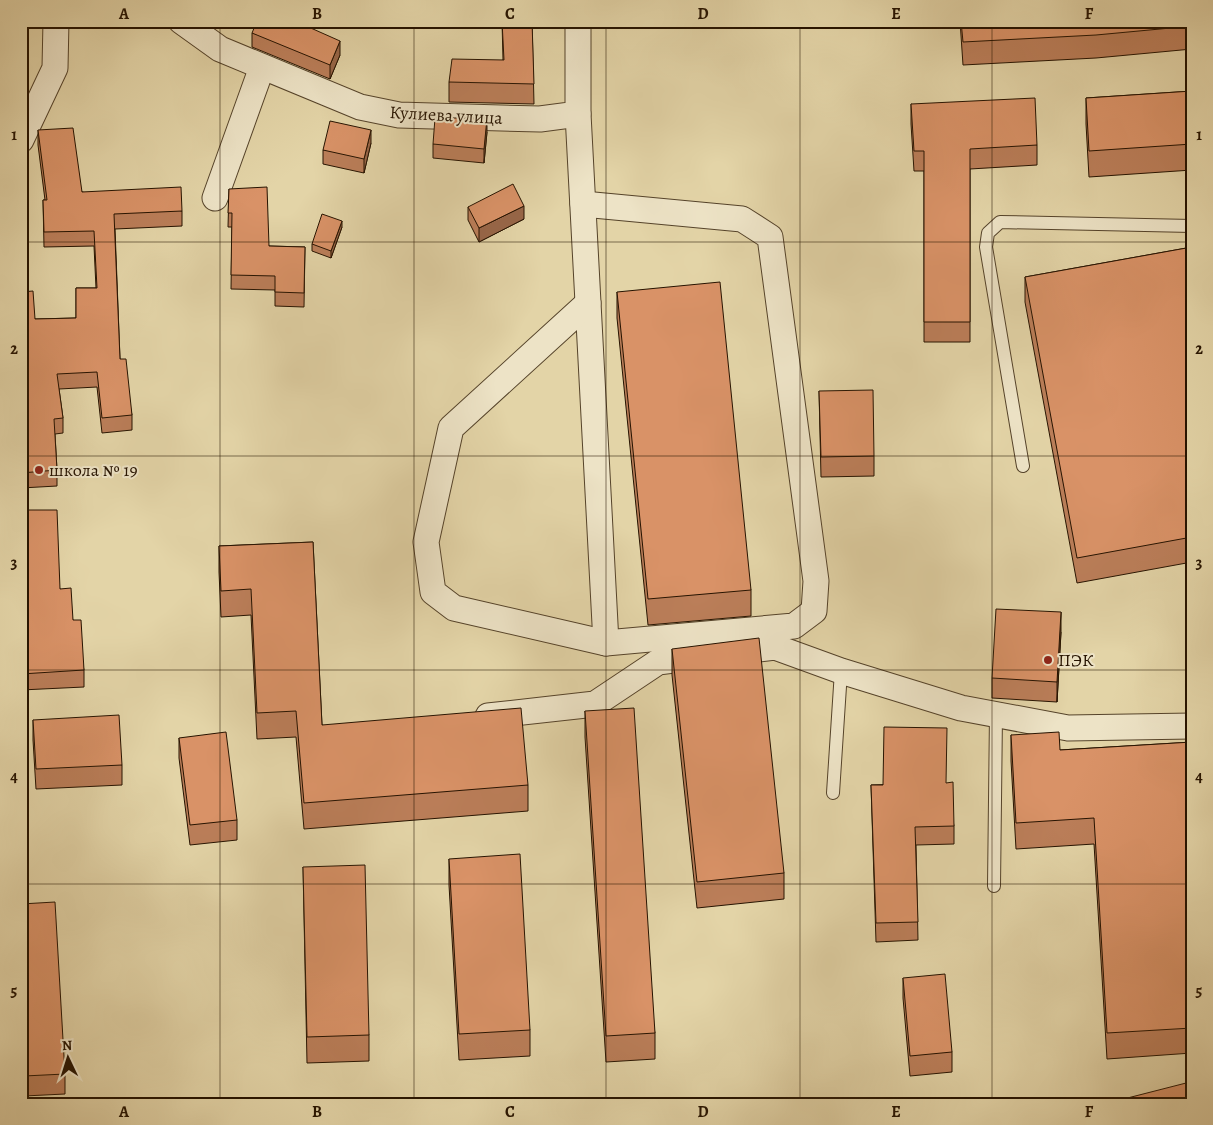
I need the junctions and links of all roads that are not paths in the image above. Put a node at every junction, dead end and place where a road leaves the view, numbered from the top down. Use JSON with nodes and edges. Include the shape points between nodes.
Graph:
{"nodes":[{"id":1,"x":56,"y":21,"type":"edge"},
{"id":2,"x":181,"y":21,"type":"edge"},
{"id":3,"x":578,"y":21,"type":"edge"},
{"id":4,"x":262,"y":67,"type":"junction"},
{"id":5,"x":578,"y":114,"type":"junction"},
{"id":6,"x":21,"y":140,"type":"edge"},
{"id":7,"x":215,"y":198,"type":"dead end"},
{"id":8,"x":583,"y":204,"type":"junction"},
{"id":9,"x":1192,"y":226,"type":"edge"},
{"id":10,"x":588,"y":303,"type":"junction"},
{"id":11,"x":1023,"y":466,"type":"dead end"},
{"id":12,"x":606,"y":643,"type":"junction"},
{"id":13,"x":842,"y":671,"type":"junction"},
{"id":14,"x":996,"y":714,"type":"junction"},
{"id":15,"x":469,"y":718,"type":"edge"},
{"id":16,"x":1192,"y":726,"type":"edge"},
{"id":17,"x":833,"y":793,"type":"dead end"},
{"id":18,"x":994,"y":886,"type":"dead end"}],
"edges":[{"from":1,"to":6,"type":"street","via":[[55,68]]},
{"from":2,"to":4,"type":"street","name":"Кулиева улица","via":[[220,49]]},
{"from":3,"to":5,"type":"street"},
{"from":4,"to":5,"type":"street","name":"Кулиева улица","via":[[360,107],[398,115],[540,119]]},
{"from":4,"to":7,"type":"street"},
{"from":5,"to":8,"type":"street"},
{"from":8,"to":10,"type":"street"},
{"from":8,"to":12,"type":"street","via":[[742,219],[770,237],[816,582],[814,611],[794,626]]},
{"from":9,"to":11,"type":"lane","via":[[1000,222],[988,232],[986,247]]},
{"from":10,"to":12,"type":"street"},
{"from":10,"to":12,"type":"street","via":[[451,428],[426,542],[433,592],[454,608]]},
{"from":13,"to":14,"type":"street","via":[[961,708]]},
{"from":13,"to":15,"type":"street","via":[[775,647],[658,662],[595,704]]},
{"from":13,"to":17,"type":"lane"},
{"from":14,"to":16,"type":"street","via":[[1068,728]]},
{"from":14,"to":18,"type":"lane"}]}
